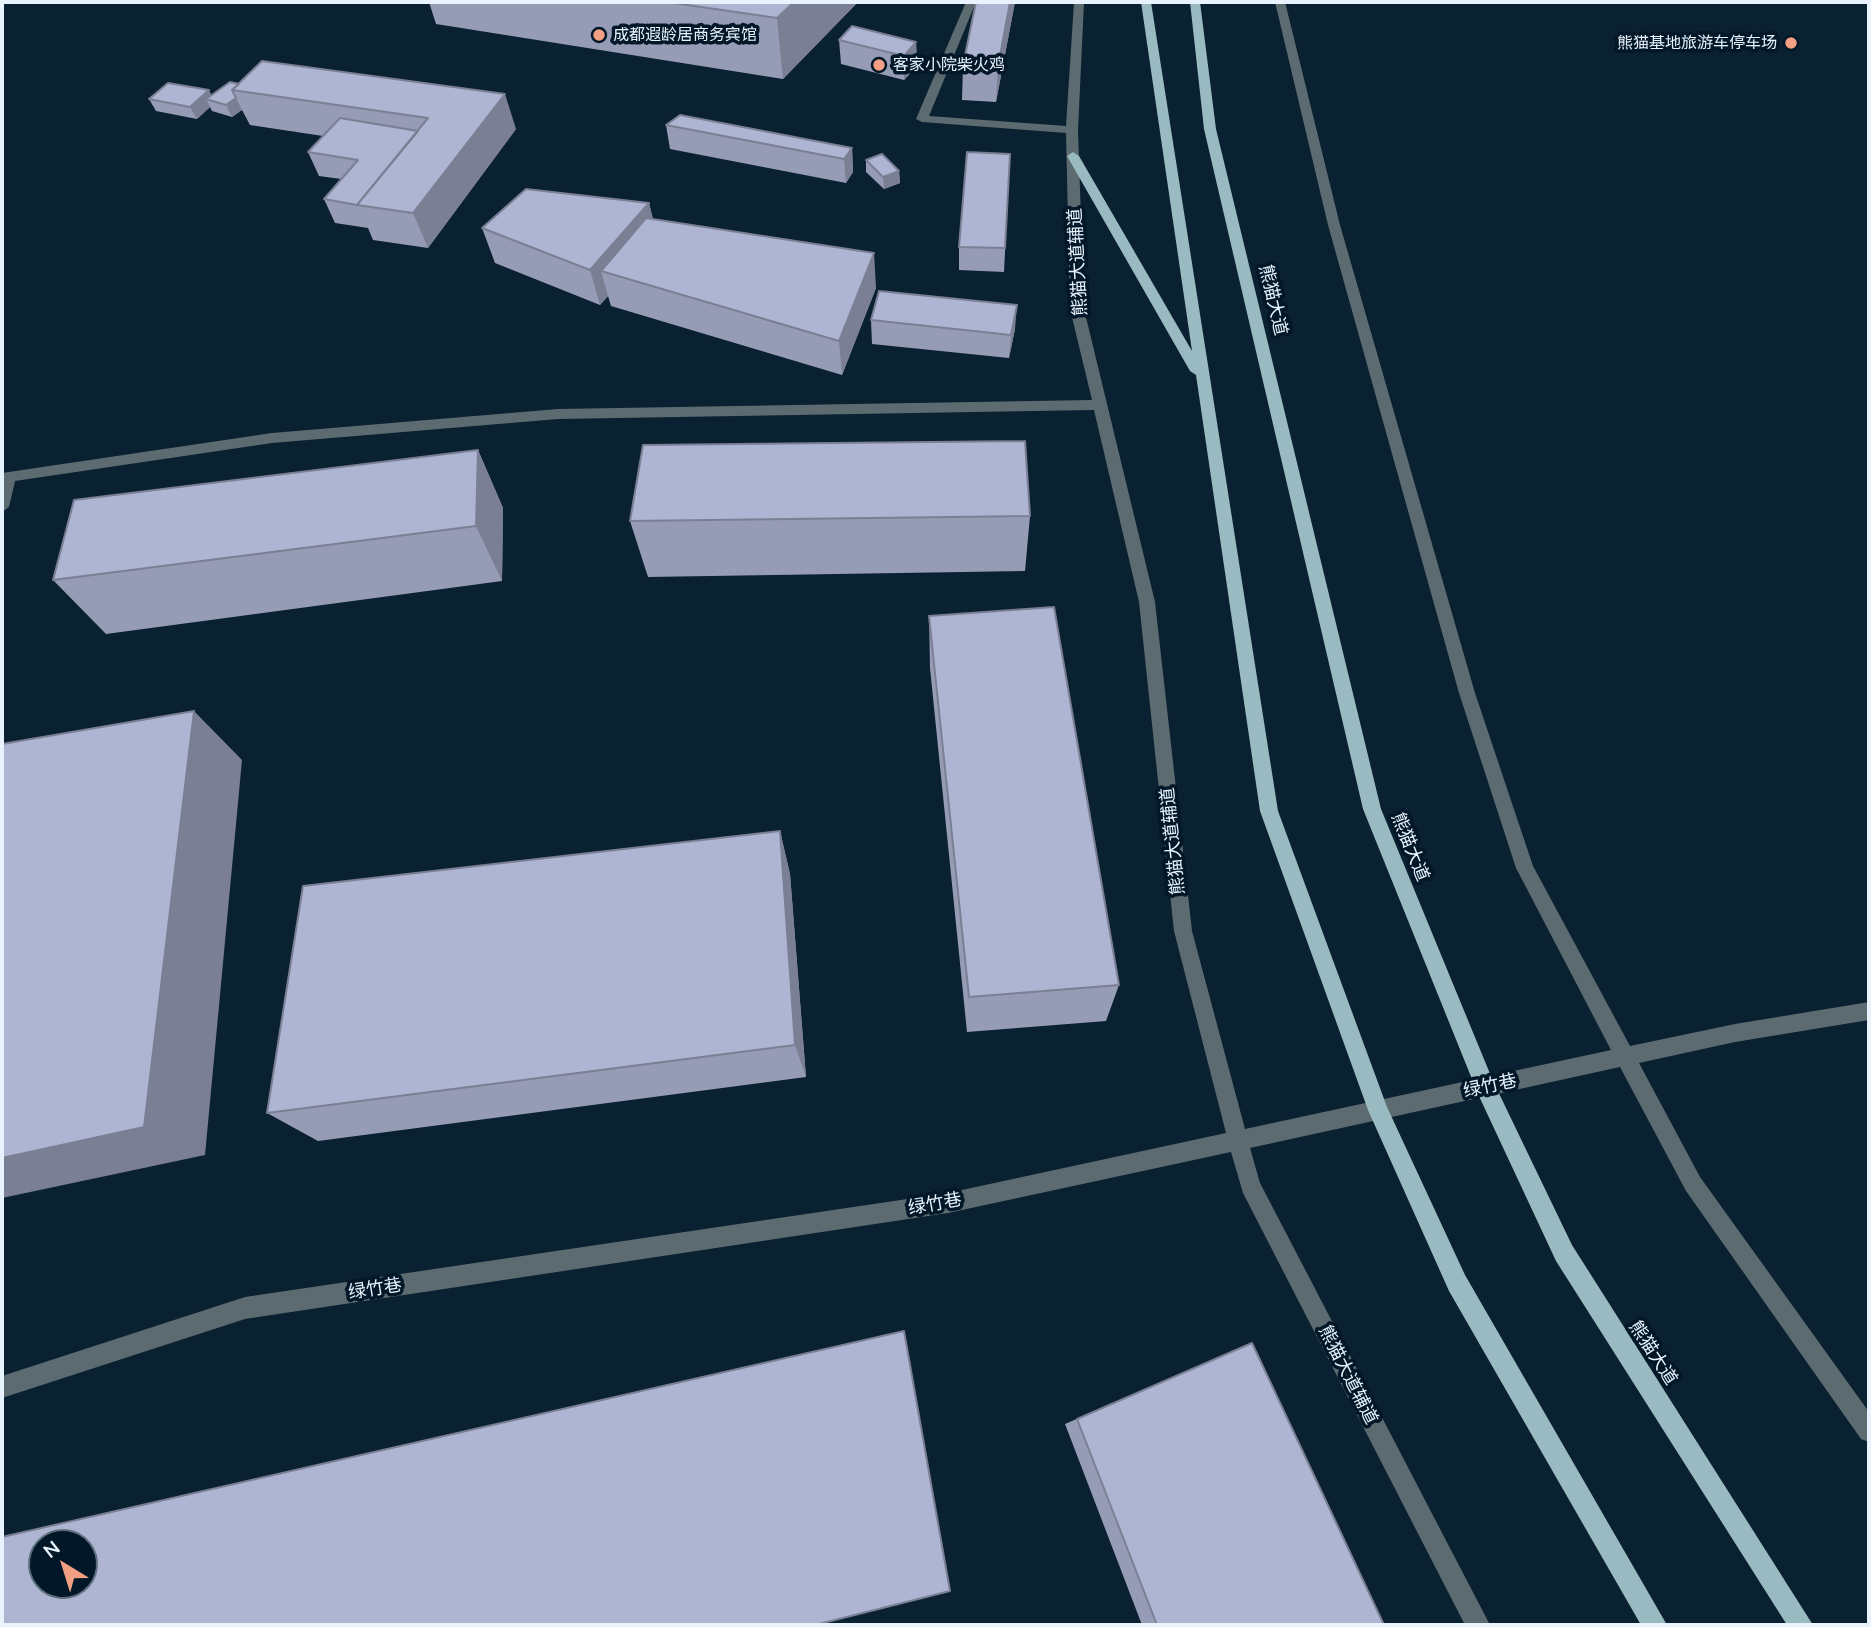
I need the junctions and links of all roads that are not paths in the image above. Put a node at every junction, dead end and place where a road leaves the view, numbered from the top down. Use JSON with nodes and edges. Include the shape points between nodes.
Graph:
{"nodes":[{"id":1,"x":971,"y":2,"type":"edge"},
{"id":2,"x":1079,"y":2,"type":"edge"},
{"id":3,"x":1146,"y":2,"type":"edge"},
{"id":4,"x":1195,"y":2,"type":"edge"},
{"id":5,"x":1280,"y":2,"type":"edge"},
{"id":6,"x":1072,"y":130,"type":"junction"},
{"id":7,"x":1073,"y":156,"type":"junction"},
{"id":8,"x":1203,"y":382,"type":"junction"},
{"id":9,"x":1100,"y":405,"type":"junction"},
{"id":10,"x":6,"y":477,"type":"edge"},
{"id":11,"x":2,"y":507,"type":"edge"},
{"id":12,"x":1869,"y":1011,"type":"edge"},
{"id":13,"x":1626,"y":1057,"type":"junction"},
{"id":14,"x":1485,"y":1087,"type":"junction"},
{"id":15,"x":1378,"y":1110,"type":"junction"},
{"id":16,"x":1238,"y":1141,"type":"junction"},
{"id":17,"x":2,"y":1387,"type":"edge"},
{"id":18,"x":1869,"y":1431,"type":"edge"},
{"id":19,"x":1478,"y":1625,"type":"edge"},
{"id":20,"x":1655,"y":1625,"type":"edge"},
{"id":21,"x":1801,"y":1625,"type":"edge"}],
"edges":[{"from":1,"to":6,"type":"street","via":[[922,119]]},
{"from":2,"to":6,"type":"street","name":"熊猫大道辅道"},
{"from":3,"to":8,"type":"main road"},
{"from":4,"to":14,"type":"main road","name":"熊猫大道","via":[[1210,129],[1372,809]]},
{"from":5,"to":13,"type":"street","via":[[1334,225],[1466,692],[1525,868]]},
{"from":6,"to":7,"type":"street","name":"熊猫大道辅道"},
{"from":7,"to":8,"type":"main road"},
{"from":7,"to":9,"type":"street","name":"熊猫大道辅道","via":[[1077,309]]},
{"from":8,"to":15,"type":"main road","via":[[1269,811]]},
{"from":9,"to":10,"type":"street","via":[[558,414],[272,438]]},
{"from":9,"to":16,"type":"street","name":"熊猫大道辅道","via":[[1147,602],[1183,931]]},
{"from":10,"to":11,"type":"street"},
{"from":12,"to":13,"type":"street","name":"绿竹巷"},
{"from":13,"to":14,"type":"street","name":"绿竹巷"},
{"from":13,"to":18,"type":"street","via":[[1693,1184]]},
{"from":14,"to":15,"type":"street","name":"绿竹巷"},
{"from":14,"to":21,"type":"main road","name":"熊猫大道","via":[[1564,1253]]},
{"from":15,"to":16,"type":"street","name":"绿竹巷"},
{"from":15,"to":20,"type":"main road","via":[[1457,1283]]},
{"from":16,"to":17,"type":"street","name":"绿竹巷","via":[[948,1203],[245,1308]]},
{"from":16,"to":19,"type":"street","name":"熊猫大道辅道","via":[[1250,1186]]}]}
